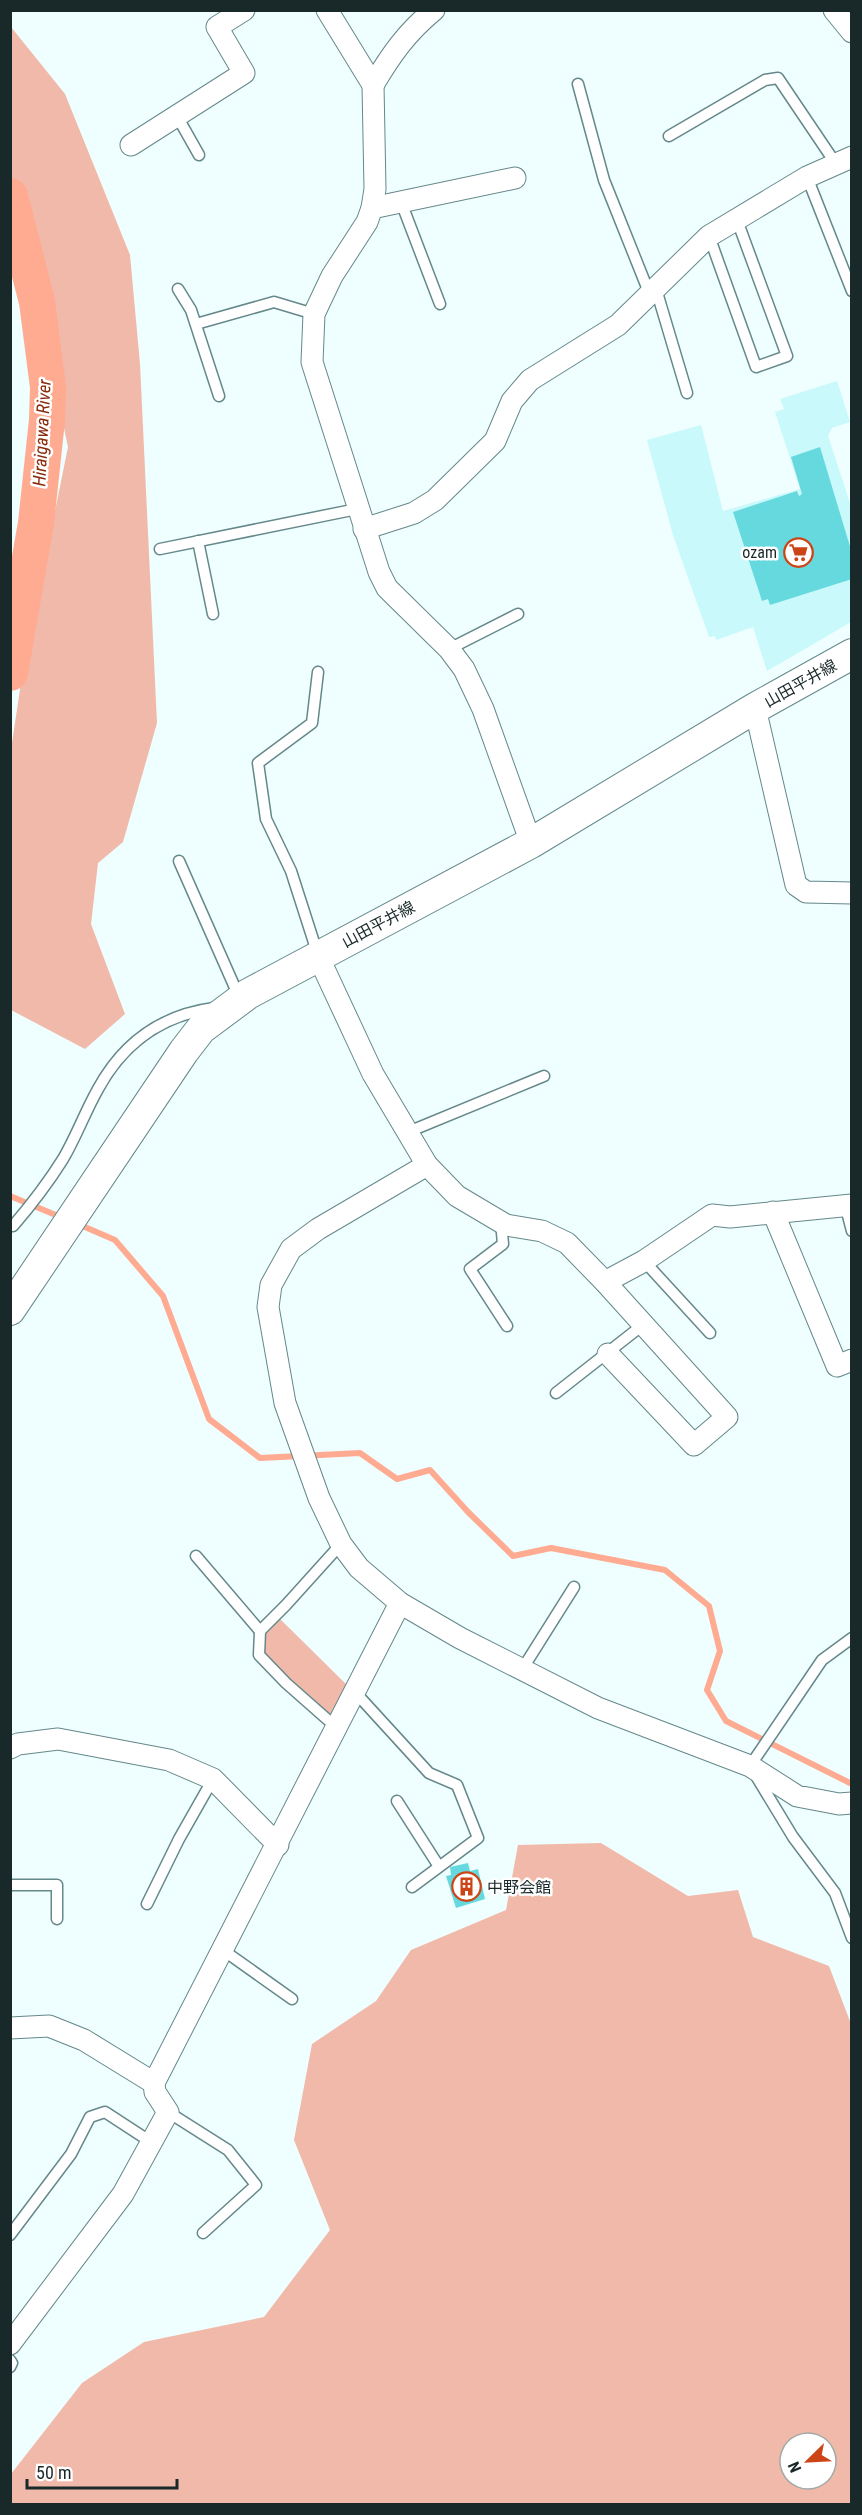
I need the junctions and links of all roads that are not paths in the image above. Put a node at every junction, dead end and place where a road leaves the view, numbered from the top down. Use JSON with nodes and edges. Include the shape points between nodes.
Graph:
{"nodes":[{"id":1,"x":244,"y":10,"type":"edge"},
{"id":2,"x":327,"y":10,"type":"edge"},
{"id":3,"x":434,"y":10,"type":"edge"},
{"id":4,"x":834,"y":10,"type":"edge"},
{"id":5,"x":852,"y":32,"type":"edge"},
{"id":6,"x":578,"y":84,"type":"dead end"},
{"id":7,"x":373,"y":85,"type":"junction"},
{"id":8,"x":177,"y":116,"type":"junction"},
{"id":9,"x":669,"y":136,"type":"dead end"},
{"id":10,"x":130,"y":145,"type":"dead end"},
{"id":11,"x":199,"y":155,"type":"dead end"},
{"id":12,"x":844,"y":160,"type":"edge"},
{"id":13,"x":807,"y":177,"type":"junction"},
{"id":14,"x":515,"y":178,"type":"dead end"},
{"id":15,"x":401,"y":202,"type":"junction"},
{"id":16,"x":372,"y":208,"type":"junction"},
{"id":17,"x":737,"y":220,"type":"junction"},
{"id":18,"x":709,"y":236,"type":"junction"},
{"id":19,"x":178,"y":290,"type":"dead end"},
{"id":20,"x":852,"y":291,"type":"edge"},
{"id":21,"x":653,"y":292,"type":"junction"},
{"id":22,"x":440,"y":304,"type":"dead end"},
{"id":23,"x":314,"y":314,"type":"junction"},
{"id":24,"x":196,"y":324,"type":"junction"},
{"id":25,"x":687,"y":393,"type":"dead end"},
{"id":26,"x":219,"y":396,"type":"dead end"},
{"id":27,"x":357,"y":509,"type":"junction"},
{"id":28,"x":364,"y":529,"type":"junction"},
{"id":29,"x":198,"y":541,"type":"junction"},
{"id":30,"x":160,"y":549,"type":"dead end"},
{"id":31,"x":213,"y":614,"type":"dead end"},
{"id":32,"x":518,"y":614,"type":"dead end"},
{"id":33,"x":449,"y":649,"type":"junction"},
{"id":34,"x":852,"y":654,"type":"edge"},
{"id":35,"x":318,"y":672,"type":"dead end"},
{"id":36,"x":755,"y":708,"type":"junction"},
{"id":37,"x":531,"y":843,"type":"junction"},
{"id":38,"x":179,"y":861,"type":"dead end"},
{"id":39,"x":852,"y":893,"type":"edge"},
{"id":40,"x":318,"y":956,"type":"junction"},
{"id":41,"x":235,"y":1003,"type":"junction"},
{"id":42,"x":544,"y":1076,"type":"dead end"},
{"id":43,"x":408,"y":1132,"type":"junction"},
{"id":44,"x":427,"y":1165,"type":"junction"},
{"id":45,"x":848,"y":1205,"type":"edge"},
{"id":46,"x":773,"y":1212,"type":"junction"},
{"id":47,"x":501,"y":1222,"type":"junction"},
{"id":48,"x":10,"y":1226,"type":"edge"},
{"id":49,"x":852,"y":1231,"type":"edge"},
{"id":50,"x":644,"y":1261,"type":"junction"},
{"id":51,"x":605,"y":1282,"type":"junction"},
{"id":52,"x":10,"y":1310,"type":"edge"},
{"id":53,"x":644,"y":1324,"type":"junction"},
{"id":54,"x":507,"y":1326,"type":"dead end"},
{"id":55,"x":710,"y":1333,"type":"dead end"},
{"id":56,"x":608,"y":1354,"type":"junction"},
{"id":57,"x":852,"y":1360,"type":"edge"},
{"id":58,"x":556,"y":1393,"type":"dead end"},
{"id":59,"x":341,"y":1544,"type":"junction"},
{"id":60,"x":196,"y":1556,"type":"dead end"},
{"id":61,"x":574,"y":1587,"type":"dead end"},
{"id":62,"x":400,"y":1603,"type":"junction"},
{"id":63,"x":260,"y":1631,"type":"junction"},
{"id":64,"x":852,"y":1638,"type":"edge"},
{"id":65,"x":523,"y":1668,"type":"junction"},
{"id":66,"x":355,"y":1692,"type":"junction"},
{"id":67,"x":336,"y":1728,"type":"junction"},
{"id":68,"x":14,"y":1744,"type":"edge"},
{"id":69,"x":750,"y":1766,"type":"junction"},
{"id":70,"x":213,"y":1779,"type":"junction"},
{"id":71,"x":397,"y":1801,"type":"dead end"},
{"id":72,"x":852,"y":1803,"type":"edge"},
{"id":73,"x":278,"y":1845,"type":"junction"},
{"id":74,"x":438,"y":1865,"type":"junction"},
{"id":75,"x":10,"y":1885,"type":"edge"},
{"id":76,"x":412,"y":1887,"type":"dead end"},
{"id":77,"x":147,"y":1904,"type":"dead end"},
{"id":78,"x":57,"y":1919,"type":"dead end"},
{"id":79,"x":852,"y":1938,"type":"edge"},
{"id":80,"x":223,"y":1950,"type":"junction"},
{"id":81,"x":292,"y":1999,"type":"dead end"},
{"id":82,"x":10,"y":2028,"type":"edge"},
{"id":83,"x":154,"y":2083,"type":"junction"},
{"id":84,"x":168,"y":2112,"type":"junction"},
{"id":85,"x":151,"y":2142,"type":"junction"},
{"id":86,"x":203,"y":2233,"type":"dead end"},
{"id":87,"x":10,"y":2235,"type":"edge"},
{"id":88,"x":10,"y":2344,"type":"edge"},
{"id":89,"x":10,"y":2360,"type":"edge"},
{"id":90,"x":10,"y":2367,"type":"edge"}],
"edges":[{"from":1,"to":8,"type":"street","via":[[216,27],[244,73]]},
{"from":2,"to":7,"type":"street"},
{"from":3,"to":7,"type":"street","via":[[405,36]]},
{"from":4,"to":5,"type":"street"},
{"from":6,"to":21,"type":"lane","via":[[604,180]]},
{"from":7,"to":16,"type":"street"},
{"from":8,"to":10,"type":"street"},
{"from":8,"to":11,"type":"lane"},
{"from":9,"to":12,"type":"lane","via":[[765,80],[778,78]]},
{"from":12,"to":13,"type":"street"},
{"from":13,"to":17,"type":"street"},
{"from":13,"to":20,"type":"lane"},
{"from":14,"to":15,"type":"street"},
{"from":15,"to":16,"type":"street"},
{"from":15,"to":22,"type":"lane"},
{"from":16,"to":23,"type":"street"},
{"from":17,"to":18,"type":"street"},
{"from":17,"to":18,"type":"lane","via":[[787,356],[756,367]]},
{"from":18,"to":21,"type":"street"},
{"from":19,"to":24,"type":"lane"},
{"from":21,"to":25,"type":"lane"},
{"from":21,"to":28,"type":"street","via":[[618,325],[530,380],[513,401],[495,441],[435,500],[414,513]]},
{"from":23,"to":24,"type":"lane","via":[[274,302]]},
{"from":23,"to":27,"type":"street","via":[[312,362]]},
{"from":24,"to":26,"type":"lane"},
{"from":27,"to":28,"type":"street"},
{"from":27,"to":29,"type":"lane"},
{"from":28,"to":33,"type":"street","via":[[387,588]]},
{"from":29,"to":30,"type":"lane"},
{"from":29,"to":31,"type":"lane"},
{"from":32,"to":33,"type":"lane"},
{"from":33,"to":37,"type":"street","via":[[464,669],[483,709]]},
{"from":34,"to":36,"type":"main road","name":"山田平井線"},
{"from":35,"to":40,"type":"lane","via":[[312,723],[258,763],[266,819],[291,871]]},
{"from":36,"to":37,"type":"main road","name":"山田平井線"},
{"from":36,"to":39,"type":"street","via":[[796,885],[806,892]]},
{"from":37,"to":40,"type":"main road","name":"山田平井線"},
{"from":38,"to":41,"type":"lane"},
{"from":40,"to":41,"type":"main road","name":"山田平井線"},
{"from":40,"to":43,"type":"street","via":[[373,1074]]},
{"from":41,"to":48,"type":"lane","via":[[190,1011],[159,1025],[130,1046],[98,1088],[64,1158]]},
{"from":41,"to":52,"type":"main road","name":"山田平井線","via":[[201,1029],[184,1050]]},
{"from":42,"to":43,"type":"lane"},
{"from":43,"to":44,"type":"street"},
{"from":44,"to":47,"type":"street","via":[[457,1196]]},
{"from":44,"to":59,"type":"street","via":[[291,1249],[271,1285],[268,1307],[285,1403]]},
{"from":45,"to":46,"type":"street"},
{"from":45,"to":49,"type":"lane"},
{"from":46,"to":50,"type":"street","via":[[712,1215]]},
{"from":46,"to":57,"type":"street","via":[[837,1366]]},
{"from":47,"to":51,"type":"street","via":[[542,1231],[567,1243]]},
{"from":47,"to":54,"type":"lane","via":[[504,1244],[470,1269]]},
{"from":50,"to":51,"type":"street"},
{"from":50,"to":55,"type":"lane"},
{"from":51,"to":53,"type":"street"},
{"from":53,"to":56,"type":"lane"},
{"from":53,"to":56,"type":"street","via":[[727,1417],[694,1444]]},
{"from":56,"to":58,"type":"lane"},
{"from":59,"to":62,"type":"street","via":[[359,1568]]},
{"from":59,"to":63,"type":"lane"},
{"from":60,"to":63,"type":"lane"},
{"from":61,"to":65,"type":"lane"},
{"from":62,"to":65,"type":"street"},
{"from":62,"to":66,"type":"street"},
{"from":63,"to":67,"type":"lane","via":[[259,1654]]},
{"from":64,"to":69,"type":"lane","via":[[822,1660]]},
{"from":65,"to":69,"type":"street","via":[[598,1708]]},
{"from":66,"to":67,"type":"street"},
{"from":66,"to":74,"type":"lane","via":[[429,1773],[457,1785],[478,1838]]},
{"from":67,"to":73,"type":"street"},
{"from":68,"to":70,"type":"street","via":[[58,1739],[169,1760]]},
{"from":69,"to":72,"type":"street","via":[[797,1796]]},
{"from":69,"to":79,"type":"lane","via":[[793,1837],[835,1893]]},
{"from":70,"to":73,"type":"street"},
{"from":70,"to":77,"type":"lane"},
{"from":71,"to":74,"type":"lane"},
{"from":73,"to":80,"type":"street"},
{"from":74,"to":76,"type":"lane"},
{"from":75,"to":78,"type":"lane","via":[[57,1885]]},
{"from":80,"to":81,"type":"lane"},
{"from":80,"to":83,"type":"street"},
{"from":82,"to":83,"type":"street","via":[[49,2026],[84,2040]]},
{"from":83,"to":84,"type":"street","via":[[155,2092]]},
{"from":84,"to":85,"type":"street"},
{"from":84,"to":86,"type":"lane","via":[[228,2150],[256,2185]]},
{"from":85,"to":87,"type":"lane","via":[[105,2112],[90,2117],[71,2154]]},
{"from":85,"to":88,"type":"street","via":[[123,2194]]},
{"from":89,"to":90,"type":"lane"}]}
